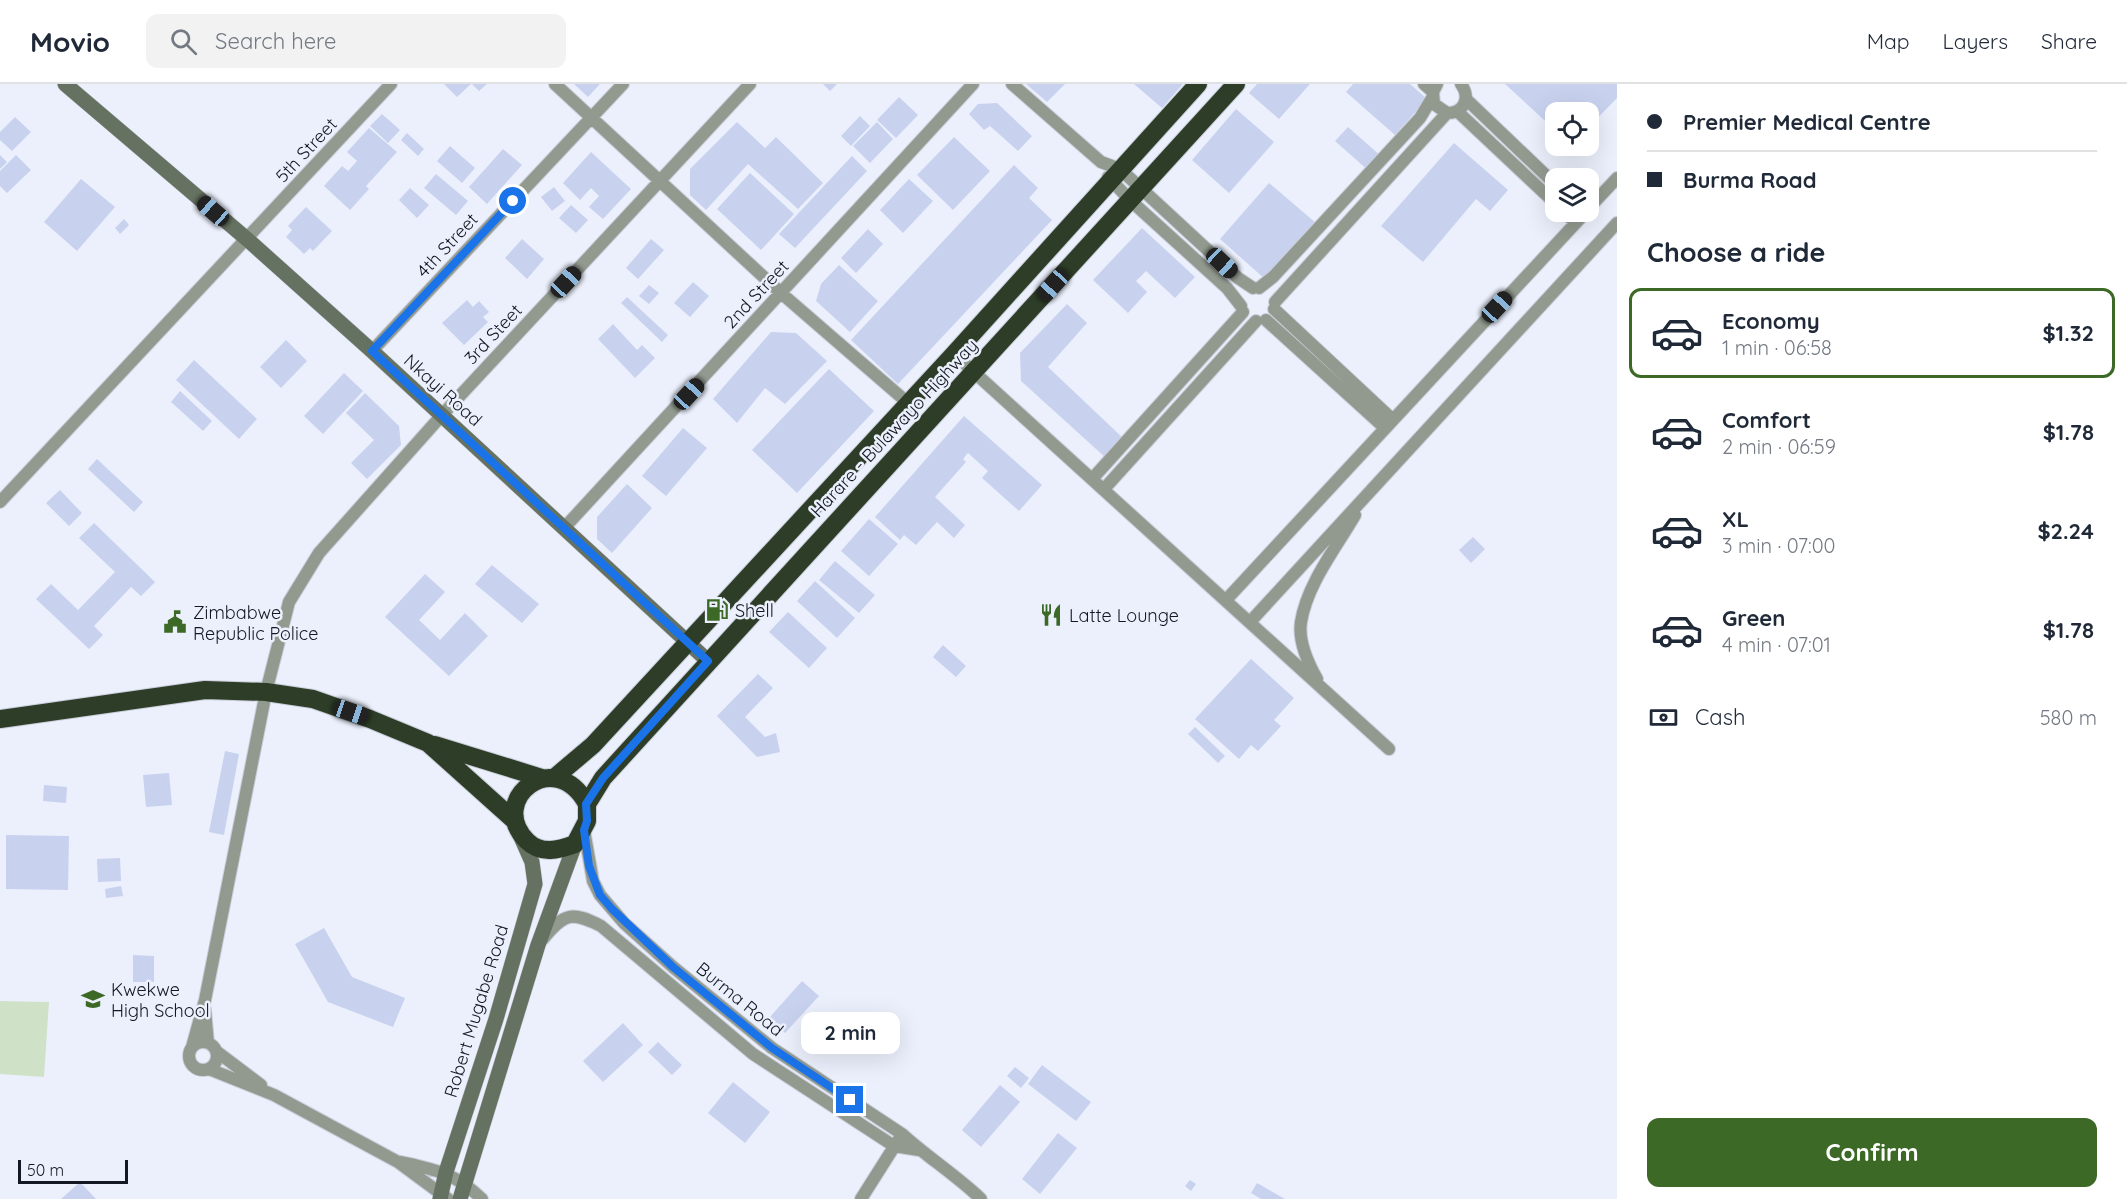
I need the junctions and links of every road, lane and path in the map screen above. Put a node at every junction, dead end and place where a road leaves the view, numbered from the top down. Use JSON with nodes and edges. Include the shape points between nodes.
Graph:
{"nodes":[{"id":1,"x":65,"y":84,"type":"edge"},
{"id":2,"x":391,"y":84,"type":"edge"},
{"id":3,"x":555,"y":84,"type":"edge"},
{"id":4,"x":623,"y":84,"type":"edge"},
{"id":5,"x":750,"y":84,"type":"edge"},
{"id":6,"x":973,"y":84,"type":"edge"},
{"id":7,"x":1012,"y":84,"type":"edge"},
{"id":8,"x":1198,"y":84,"type":"edge"},
{"id":9,"x":1236,"y":84,"type":"edge"},
{"id":10,"x":1431,"y":90,"type":"edge"},
{"id":11,"x":1466,"y":90,"type":"edge"},
{"id":12,"x":1452,"y":112,"type":"junction"},
{"id":13,"x":592,"y":118,"type":"junction"},
{"id":14,"x":1545,"y":173,"type":"edge"},
{"id":15,"x":1115,"y":174,"type":"junction"},
{"id":16,"x":1617,"y":178,"type":"edge"},
{"id":17,"x":659,"y":182,"type":"junction"},
{"id":18,"x":1135,"y":194,"type":"junction"},
{"id":19,"x":1545,"y":194,"type":"edge"},
{"id":20,"x":1599,"y":197,"type":"edge"},
{"id":21,"x":1576,"y":223,"type":"edge"},
{"id":22,"x":1617,"y":223,"type":"edge"},
{"id":23,"x":248,"y":240,"type":"junction"},
{"id":24,"x":1048,"y":248,"type":"junction"},
{"id":25,"x":1069,"y":267,"type":"junction"},
{"id":26,"x":1256,"y":288,"type":"junction"},
{"id":27,"x":781,"y":293,"type":"junction"},
{"id":28,"x":1275,"y":306,"type":"junction"},
{"id":29,"x":1242,"y":309,"type":"junction"},
{"id":30,"x":1261,"y":320,"type":"junction"},
{"id":31,"x":372,"y":351,"type":"junction"},
{"id":32,"x":954,"y":354,"type":"junction"},
{"id":33,"x":974,"y":372,"type":"junction"},
{"id":34,"x":908,"y":403,"type":"junction"},
{"id":35,"x":442,"y":415,"type":"junction"},
{"id":36,"x":1389,"y":424,"type":"junction"},
{"id":37,"x":1093,"y":478,"type":"junction"},
{"id":38,"x":1104,"y":489,"type":"junction"},
{"id":39,"x":1370,"y":491,"type":"junction"},
{"id":40,"x":0,"y":502,"type":"edge"},
{"id":41,"x":565,"y":527,"type":"junction"},
{"id":42,"x":780,"y":543,"type":"junction"},
{"id":43,"x":800,"y":561,"type":"junction"},
{"id":44,"x":1226,"y":600,"type":"junction"},
{"id":45,"x":724,"y":603,"type":"junction"},
{"id":46,"x":744,"y":622,"type":"junction"},
{"id":47,"x":1250,"y":622,"type":"junction"},
{"id":48,"x":688,"y":642,"type":"junction"},
{"id":49,"x":708,"y":661,"type":"junction"},
{"id":50,"x":1323,"y":688,"type":"junction"},
{"id":51,"x":266,"y":693,"type":"junction"},
{"id":52,"x":0,"y":719,"type":"edge"},
{"id":53,"x":428,"y":743,"type":"junction"},
{"id":54,"x":1389,"y":749,"type":"dead end"},
{"id":55,"x":548,"y":778,"type":"junction"},
{"id":56,"x":586,"y":804,"type":"junction"},
{"id":57,"x":518,"y":828,"type":"junction"},
{"id":58,"x":579,"y":837,"type":"junction"},
{"id":59,"x":538,"y":945,"type":"junction"},
{"id":60,"x":205,"y":1000,"type":"junction"},
{"id":61,"x":192,"y":1047,"type":"junction"},
{"id":62,"x":212,"y":1047,"type":"junction"},
{"id":63,"x":210,"y":1069,"type":"junction"},
{"id":64,"x":274,"y":1095,"type":"junction"},
{"id":65,"x":902,"y":1134,"type":"junction"},
{"id":66,"x":894,"y":1146,"type":"junction"},
{"id":67,"x":920,"y":1150,"type":"junction"},
{"id":68,"x":398,"y":1162,"type":"junction"},
{"id":69,"x":446,"y":1172,"type":"junction"},
{"id":70,"x":464,"y":1182,"type":"junction"},
{"id":71,"x":443,"y":1198,"type":"edge"},
{"id":72,"x":460,"y":1199,"type":"edge"},
{"id":73,"x":482,"y":1199,"type":"edge"},
{"id":74,"x":861,"y":1199,"type":"edge"},
{"id":75,"x":981,"y":1199,"type":"edge"}],
"edges":[{"from":1,"to":23,"type":"main road","name":"Nkayi Road"},
{"from":2,"to":23,"type":"street","name":"5th Street"},
{"from":3,"to":13,"type":"street"},
{"from":4,"to":13,"type":"street","name":"4th Street"},
{"from":5,"to":17,"type":"street","name":"3rd Steet"},
{"from":6,"to":27,"type":"street","name":"2nd Street"},
{"from":7,"to":15,"type":"street"},
{"from":8,"to":15,"type":"highway","name":"Harare - Bulawayo Highway"},
{"from":9,"to":18,"type":"highway","name":"Harare - Bulawayo Highway"},
{"from":10,"to":12,"type":"street","via":[[1437,108]]},
{"from":10,"to":26,"type":"street","via":[[1420,118],[1273,277]]},
{"from":11,"to":12,"type":"street"},
{"from":11,"to":14,"type":"street"},
{"from":12,"to":19,"type":"street"},
{"from":12,"to":28,"type":"street"},
{"from":13,"to":17,"type":"street"},
{"from":13,"to":31,"type":"street","name":"4th Street"},
{"from":15,"to":18,"type":"street"},
{"from":15,"to":24,"type":"highway","name":"Harare - Bulawayo Highway"},
{"from":16,"to":20,"type":"street"},
{"from":17,"to":27,"type":"street"},
{"from":17,"to":35,"type":"street","name":"3rd Steet"},
{"from":18,"to":25,"type":"highway","name":"Harare - Bulawayo Highway"},
{"from":18,"to":26,"type":"street","via":[[1238,278]]},
{"from":18,"to":29,"type":"street","via":[[1227,288]]},
{"from":21,"to":36,"type":"street"},
{"from":22,"to":39,"type":"street"},
{"from":23,"to":31,"type":"main road","name":"Nkayi Road"},
{"from":23,"to":40,"type":"street","name":"5th Street"},
{"from":24,"to":25,"type":"highway"},
{"from":24,"to":32,"type":"highway","name":"Harare - Bulawayo Highway"},
{"from":25,"to":33,"type":"highway","name":"Harare - Bulawayo Highway"},
{"from":26,"to":28,"type":"street","via":[[1270,292]]},
{"from":26,"to":29,"type":"street","via":[[1244,295]]},
{"from":27,"to":34,"type":"street"},
{"from":27,"to":41,"type":"street","name":"2nd Street"},
{"from":28,"to":30,"type":"street"},
{"from":28,"to":36,"type":"street"},
{"from":29,"to":30,"type":"street"},
{"from":29,"to":37,"type":"street"},
{"from":30,"to":36,"type":"street"},
{"from":30,"to":38,"type":"street"},
{"from":31,"to":35,"type":"main road","name":"Nkayi Road"},
{"from":32,"to":33,"type":"street"},
{"from":32,"to":34,"type":"highway","name":"Harare - Bulawayo Highway"},
{"from":33,"to":37,"type":"street"},
{"from":33,"to":43,"type":"highway","name":"Harare - Bulawayo Highway"},
{"from":34,"to":42,"type":"highway","name":"Harare - Bulawayo Highway"},
{"from":35,"to":41,"type":"main road","name":"Nkayi Road"},
{"from":35,"to":51,"type":"street","name":"3rd Steet","via":[[319,553],[304,575],[289,602]]},
{"from":36,"to":44,"type":"street"},
{"from":37,"to":38,"type":"street"},
{"from":38,"to":44,"type":"street"},
{"from":39,"to":47,"type":"street"},
{"from":39,"to":50,"type":"street","via":[[1323,568],[1300,624],[1309,664]]},
{"from":41,"to":48,"type":"main road","name":"Nkayi Road"},
{"from":42,"to":43,"type":"highway"},
{"from":42,"to":45,"type":"highway","name":"Harare - Bulawayo Highway"},
{"from":43,"to":46,"type":"highway","name":"Harare - Bulawayo Highway"},
{"from":44,"to":47,"type":"street"},
{"from":45,"to":46,"type":"highway"},
{"from":45,"to":48,"type":"highway","name":"Harare - Bulawayo Highway"},
{"from":46,"to":49,"type":"highway","name":"Harare - Bulawayo Highway"},
{"from":47,"to":50,"type":"street"},
{"from":48,"to":49,"type":"main road","name":"Nkayi Road"},
{"from":48,"to":55,"type":"highway","name":"Harare - Bulawayo Highway","via":[[593,745]]},
{"from":49,"to":56,"type":"highway","name":"Harare - Bulawayo Highway","via":[[603,778]]},
{"from":50,"to":54,"type":"street"},
{"from":51,"to":52,"type":"highway","via":[[205,690]]},
{"from":51,"to":53,"type":"highway","via":[[313,699]]},
{"from":51,"to":60,"type":"street","name":"3rd Steet"},
{"from":53,"to":55,"type":"highway"},
{"from":53,"to":57,"type":"highway"},
{"from":55,"to":56,"type":"highway","via":[[574,786]]},
{"from":55,"to":57,"type":"highway","name":"Harare - Bulawayo Highway","via":[[530,784],[520,794],[515,807]]},
{"from":56,"to":58,"type":"highway","name":"Harare - Bulawayo Highway","via":[[587,821]]},
{"from":57,"to":58,"type":"highway","via":[[531,845],[544,850],[559,850]]},
{"from":57,"to":69,"type":"main road","name":"Robert Mugabe Road","via":[[532,862],[535,884]]},
{"from":58,"to":59,"type":"main road"},
{"from":58,"to":65,"type":"street","name":"Burma Road","via":[[600,895],[624,922],[765,1043]]},
{"from":59,"to":66,"type":"street","via":[[552,927],[569,915],[601,926],[753,1054]]},
{"from":59,"to":70,"type":"main road"},
{"from":60,"to":61,"type":"street"},
{"from":60,"to":62,"type":"street"},
{"from":61,"to":62,"type":"street"},
{"from":61,"to":63,"type":"street","via":[[191,1064],[199,1070]]},
{"from":62,"to":63,"type":"street","via":[[216,1061]]},
{"from":62,"to":64,"type":"street"},
{"from":63,"to":64,"type":"street"},
{"from":64,"to":68,"type":"street"},
{"from":65,"to":66,"type":"street"},
{"from":65,"to":67,"type":"street","name":"Burma Road"},
{"from":66,"to":67,"type":"street"},
{"from":66,"to":74,"type":"street"},
{"from":67,"to":75,"type":"street","name":"Burma Road","via":[[954,1173]]},
{"from":68,"to":69,"type":"street"},
{"from":68,"to":71,"type":"street"},
{"from":69,"to":70,"type":"street"},
{"from":69,"to":71,"type":"main road","name":"Robert Mugabe Road"},
{"from":70,"to":72,"type":"main road"},
{"from":70,"to":73,"type":"street"}]}
